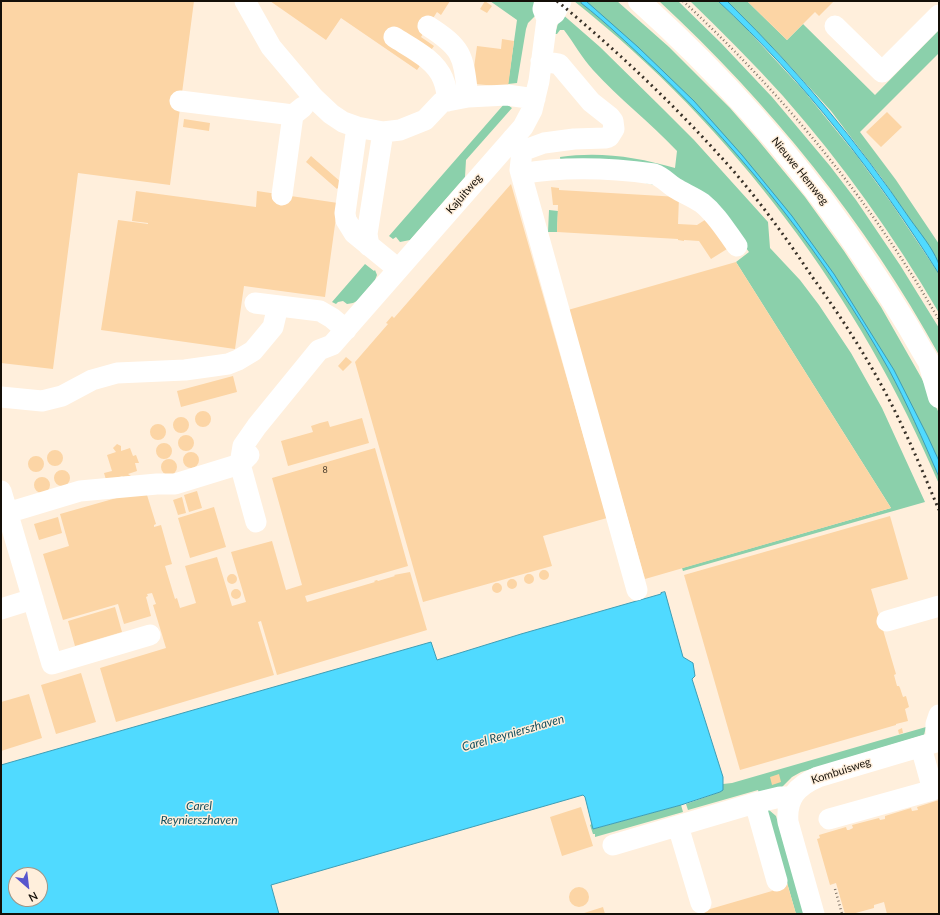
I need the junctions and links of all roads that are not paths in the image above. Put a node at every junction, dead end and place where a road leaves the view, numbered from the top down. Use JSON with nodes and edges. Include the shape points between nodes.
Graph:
{"nodes":[{"id":1,"x":245,"y":1,"type":"edge"},
{"id":2,"x":561,"y":1,"type":"edge"},
{"id":3,"x":639,"y":1,"type":"edge"},
{"id":4,"x":546,"y":10,"type":"edge"},
{"id":5,"x":939,"y":15,"type":"edge"},
{"id":6,"x":428,"y":26,"type":"dead end"},
{"id":7,"x":835,"y":26,"type":"dead end"},
{"id":8,"x":394,"y":37,"type":"dead end"},
{"id":9,"x":541,"y":61,"type":"junction"},
{"id":10,"x":314,"y":98,"type":"junction"},
{"id":11,"x":458,"y":99,"type":"junction"},
{"id":12,"x":535,"y":99,"type":"junction"},
{"id":13,"x":180,"y":101,"type":"dead end"},
{"id":14,"x":293,"y":115,"type":"junction"},
{"id":15,"x":370,"y":130,"type":"junction"},
{"id":16,"x":517,"y":145,"type":"junction"},
{"id":17,"x":521,"y":174,"type":"junction"},
{"id":18,"x":282,"y":195,"type":"dead end"},
{"id":19,"x":737,"y":246,"type":"dead end"},
{"id":20,"x":398,"y":269,"type":"junction"},
{"id":21,"x":255,"y":303,"type":"dead end"},
{"id":22,"x":278,"y":306,"type":"junction"},
{"id":23,"x":346,"y":330,"type":"junction"},
{"id":24,"x":935,"y":371,"type":"edge"},
{"id":25,"x":1,"y":397,"type":"edge"},
{"id":26,"x":939,"y":397,"type":"edge"},
{"id":27,"x":240,"y":464,"type":"junction"},
{"id":28,"x":1,"y":491,"type":"edge"},
{"id":29,"x":7,"y":513,"type":"junction"},
{"id":30,"x":256,"y":522,"type":"dead end"},
{"id":31,"x":637,"y":590,"type":"dead end"},
{"id":32,"x":33,"y":599,"type":"junction"},
{"id":33,"x":939,"y":606,"type":"edge"},
{"id":34,"x":1,"y":609,"type":"edge"},
{"id":35,"x":888,"y":621,"type":"dead end"},
{"id":36,"x":150,"y":635,"type":"dead end"},
{"id":37,"x":939,"y":716,"type":"edge"},
{"id":38,"x":932,"y":743,"type":"edge"},
{"id":39,"x":792,"y":797,"type":"junction"},
{"id":40,"x":755,"y":803,"type":"junction"},
{"id":41,"x":829,"y":819,"type":"dead end"},
{"id":42,"x":678,"y":826,"type":"junction"},
{"id":43,"x":613,"y":845,"type":"dead end"},
{"id":44,"x":777,"y":881,"type":"dead end"},
{"id":45,"x":701,"y":903,"type":"dead end"},
{"id":46,"x":814,"y":914,"type":"edge"}],
"edges":[{"from":1,"to":10,"type":"street","via":[[272,47]]},
{"from":2,"to":4,"type":"street","name":"Kajuitweg","via":[[555,13]]},
{"from":3,"to":24,"type":"main road","name":"Nieuwe Hemweg","via":[[731,91],[812,185],[868,263]]},
{"from":4,"to":9,"type":"street","name":"Kajuitweg"},
{"from":5,"to":7,"type":"street","via":[[882,72]]},
{"from":6,"to":11,"type":"street","via":[[454,45],[460,54],[464,64]]},
{"from":8,"to":11,"type":"street","via":[[426,58]]},
{"from":9,"to":12,"type":"street","name":"Kajuitweg"},
{"from":9,"to":16,"type":"street","via":[[559,64],[591,102],[610,117],[615,125],[614,129],[612,134],[605,138]]},
{"from":10,"to":14,"type":"street"},
{"from":10,"to":15,"type":"street","via":[[343,122]]},
{"from":11,"to":12,"type":"street","via":[[507,95]]},
{"from":11,"to":15,"type":"street","via":[[442,102],[426,120],[400,130]]},
{"from":12,"to":16,"type":"street","name":"Kajuitweg"},
{"from":13,"to":14,"type":"street"},
{"from":14,"to":18,"type":"street"},
{"from":15,"to":20,"type":"street","via":[[345,212],[349,227]]},
{"from":16,"to":17,"type":"street"},
{"from":16,"to":20,"type":"street","name":"Kajuitweg"},
{"from":17,"to":19,"type":"street","via":[[592,168],[662,176],[673,187],[701,202],[710,210]]},
{"from":17,"to":31,"type":"street"},
{"from":20,"to":23,"type":"street","name":"Kajuitweg"},
{"from":21,"to":22,"type":"street"},
{"from":22,"to":23,"type":"street","via":[[320,311]]},
{"from":22,"to":25,"type":"street","via":[[273,327],[253,351],[228,364],[185,370],[117,373],[92,380],[62,396],[42,401]]},
{"from":23,"to":27,"type":"street","name":"Kajuitweg","via":[[332,345],[329,360]]},
{"from":24,"to":26,"type":"main road","name":"Nieuwe Hemweg"},
{"from":27,"to":29,"type":"street","via":[[175,484],[80,491]]},
{"from":27,"to":30,"type":"street"},
{"from":28,"to":29,"type":"street"},
{"from":29,"to":32,"type":"street"},
{"from":32,"to":34,"type":"street"},
{"from":32,"to":36,"type":"street","via":[[52,664]]},
{"from":33,"to":35,"type":"street"},
{"from":37,"to":38,"type":"street"},
{"from":38,"to":39,"type":"street","name":"Kombuisweg","via":[[818,777],[803,784]]},
{"from":38,"to":41,"type":"street","via":[[933,790]]},
{"from":39,"to":40,"type":"street","via":[[780,796]]},
{"from":39,"to":46,"type":"street","via":[[788,822]]},
{"from":40,"to":42,"type":"street"},
{"from":40,"to":44,"type":"street"},
{"from":42,"to":43,"type":"street"},
{"from":42,"to":45,"type":"street"}]}
